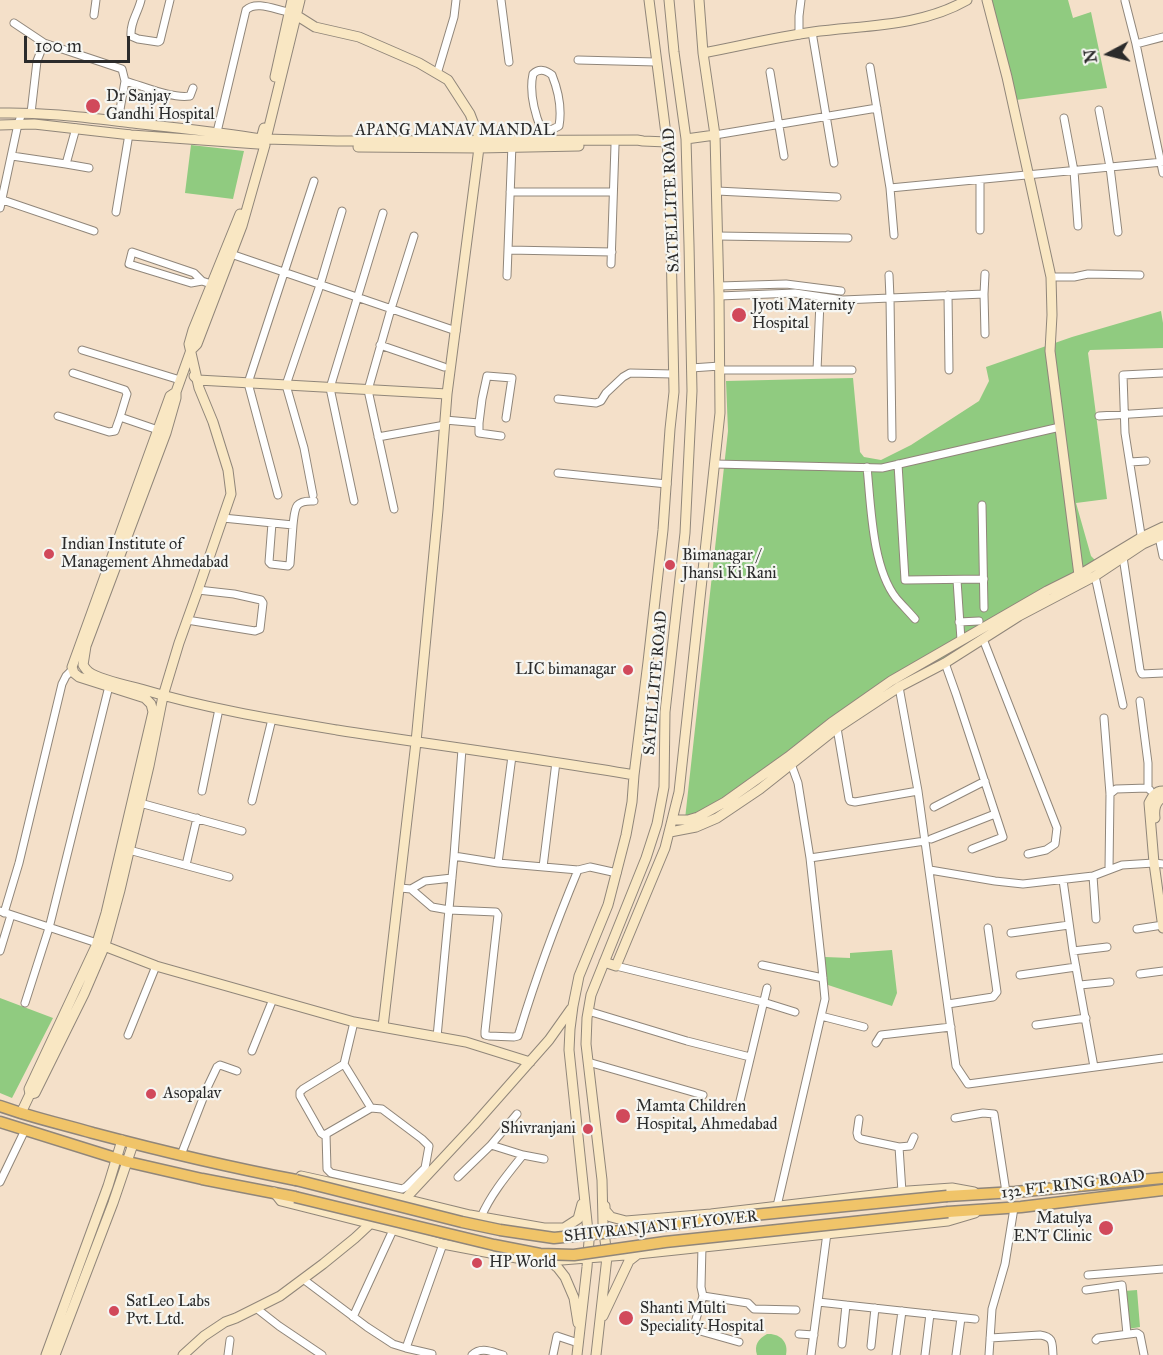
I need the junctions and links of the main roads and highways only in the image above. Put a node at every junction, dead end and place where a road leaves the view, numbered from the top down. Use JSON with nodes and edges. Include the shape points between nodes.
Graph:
{"nodes":[{"id":1,"x":0,"y":1106,"type":"edge"},
{"id":2,"x":0,"y":1122,"type":"edge"},
{"id":3,"x":1163,"y":1178,"type":"edge"},
{"id":4,"x":1163,"y":1190,"type":"edge"},
{"id":5,"x":987,"y":1194,"type":"joint"},
{"id":6,"x":986,"y":1210,"type":"joint"}],
"edges":[{"from":1,"to":5,"type":"main road","name":"SHIVRANJANI FLYOVER","bridge":true,"via":[[127,1142],[462,1222],[554,1238]]},
{"from":2,"to":6,"type":"main road","name":"SHIVRANJANI FLYOVER","bridge":true,"via":[[122,1160],[540,1254],[574,1255],[664,1242]]},
{"from":3,"to":5,"type":"main road","name":"132 FT. RING ROAD"},
{"from":4,"to":6,"type":"main road","name":"132 FT. RING ROAD"}]}
